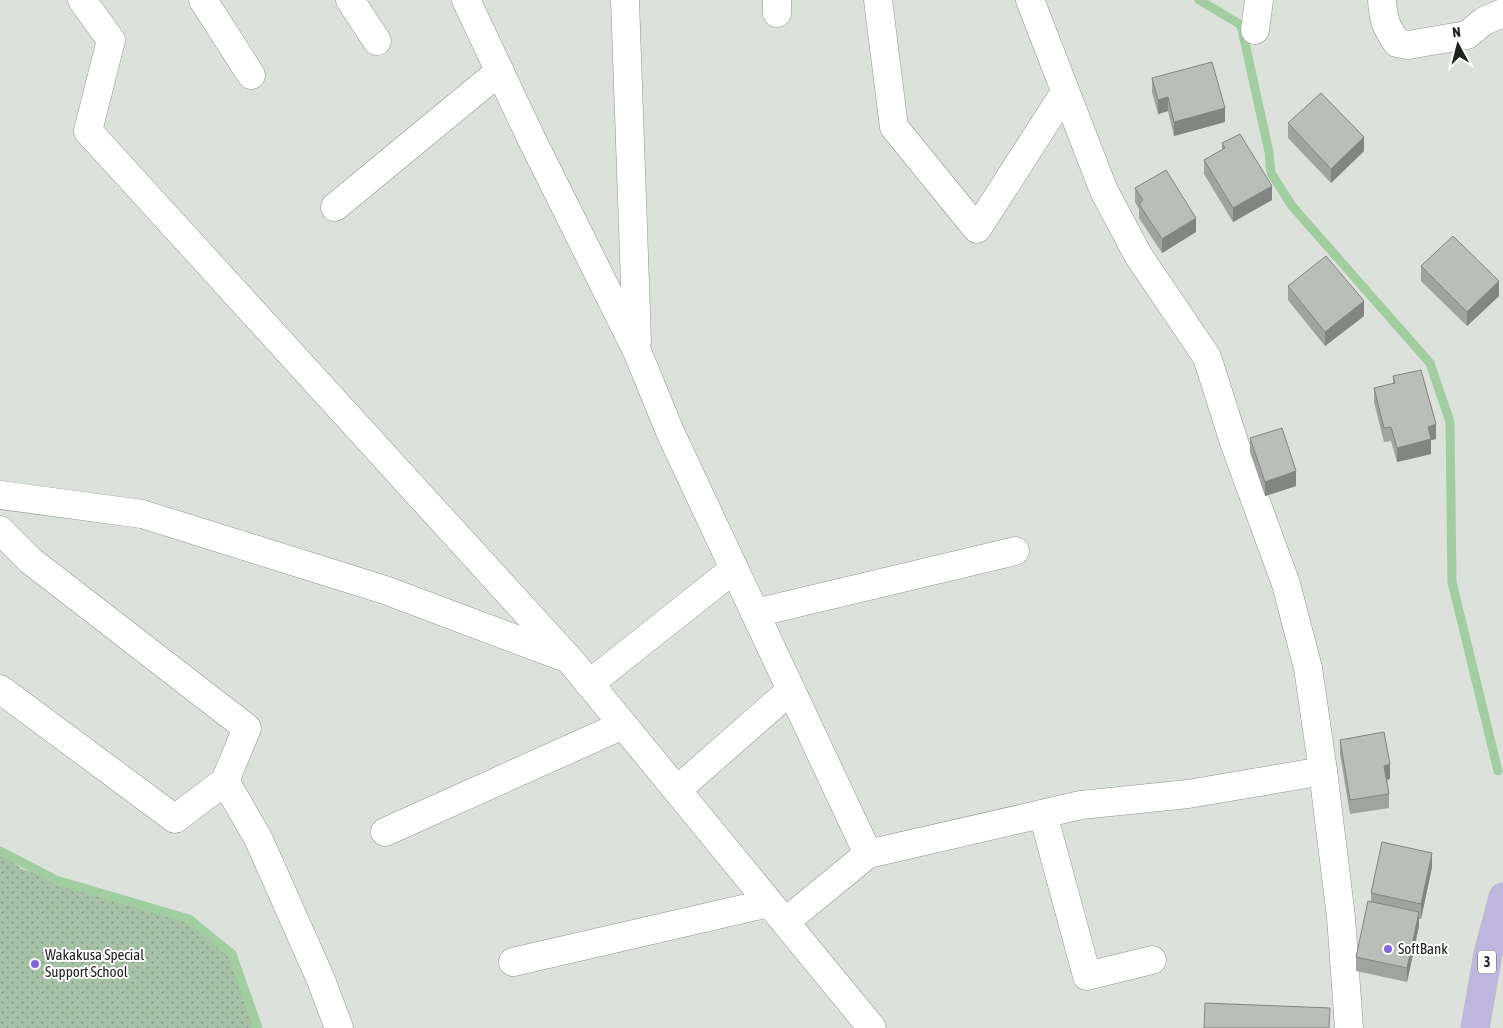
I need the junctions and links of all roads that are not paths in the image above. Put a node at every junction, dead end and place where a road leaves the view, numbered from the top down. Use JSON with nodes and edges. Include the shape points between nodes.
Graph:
{"nodes":[{"id":1,"x":82,"y":0,"type":"edge"},
{"id":2,"x":203,"y":0,"type":"edge"},
{"id":3,"x":350,"y":0,"type":"edge"},
{"id":4,"x":466,"y":0,"type":"edge"},
{"id":5,"x":625,"y":0,"type":"edge"},
{"id":6,"x":878,"y":0,"type":"edge"},
{"id":7,"x":1030,"y":0,"type":"edge"},
{"id":8,"x":1259,"y":0,"type":"edge"},
{"id":9,"x":1382,"y":0,"type":"edge"},
{"id":10,"x":1503,"y":0,"type":"edge"},
{"id":11,"x":1503,"y":5,"type":"edge"},
{"id":12,"x":1503,"y":13,"type":"edge"},
{"id":13,"x":1256,"y":30,"type":"dead end"},
{"id":14,"x":377,"y":41,"type":"dead end"},
{"id":15,"x":500,"y":71,"type":"junction"},
{"id":16,"x":251,"y":75,"type":"dead end"},
{"id":17,"x":1065,"y":92,"type":"junction"},
{"id":18,"x":335,"y":207,"type":"dead end"},
{"id":19,"x":637,"y":351,"type":"junction"},
{"id":20,"x":0,"y":496,"type":"edge"},
{"id":21,"x":0,"y":530,"type":"edge"},
{"id":22,"x":1015,"y":551,"type":"dead end"},
{"id":23,"x":734,"y":569,"type":"junction"},
{"id":24,"x":755,"y":613,"type":"junction"},
{"id":25,"x":570,"y":660,"type":"junction"},
{"id":26,"x":589,"y":684,"type":"junction"},
{"id":27,"x":0,"y":689,"type":"edge"},
{"id":28,"x":791,"y":690,"type":"junction"},
{"id":29,"x":623,"y":724,"type":"junction"},
{"id":30,"x":1323,"y":771,"type":"junction"},
{"id":31,"x":225,"y":781,"type":"junction"},
{"id":32,"x":677,"y":790,"type":"junction"},
{"id":33,"x":1043,"y":814,"type":"junction"},
{"id":34,"x":385,"y":832,"type":"dead end"},
{"id":35,"x":868,"y":854,"type":"junction"},
{"id":36,"x":1503,"y":897,"type":"edge"},
{"id":37,"x":777,"y":913,"type":"junction"},
{"id":38,"x":1152,"y":960,"type":"dead end"},
{"id":39,"x":513,"y":962,"type":"dead end"},
{"id":40,"x":338,"y":1028,"type":"edge"},
{"id":41,"x":872,"y":1028,"type":"edge"},
{"id":42,"x":1349,"y":1028,"type":"edge"},
{"id":43,"x":1475,"y":1028,"type":"edge"}],
"edges":[{"from":1,"to":25,"type":"street","via":[[110,40],[88,131]]},
{"from":2,"to":16,"type":"street"},
{"from":3,"to":14,"type":"street"},
{"from":4,"to":15,"type":"street"},
{"from":5,"to":19,"type":"street"},
{"from":6,"to":17,"type":"street","via":[[894,127],[977,229]]},
{"from":7,"to":17,"type":"street"},
{"from":8,"to":13,"type":"street"},
{"from":9,"to":12,"type":"street","via":[[1383,17],[1389,31],[1397,43],[1408,45],[1467,35],[1484,21]]},
{"from":10,"to":11,"type":"street"},
{"from":15,"to":18,"type":"street"},
{"from":15,"to":19,"type":"street"},
{"from":17,"to":30,"type":"street","via":[[1104,191],[1138,255],[1207,357],[1286,584],[1308,668]]},
{"from":19,"to":23,"type":"street","via":[[671,434]]},
{"from":20,"to":25,"type":"street","via":[[142,514],[385,590]]},
{"from":21,"to":31,"type":"street","via":[[31,561],[247,728]]},
{"from":22,"to":24,"type":"street"},
{"from":23,"to":24,"type":"street"},
{"from":23,"to":26,"type":"street"},
{"from":24,"to":28,"type":"street"},
{"from":25,"to":26,"type":"street"},
{"from":26,"to":29,"type":"street"},
{"from":27,"to":31,"type":"street","via":[[175,819]]},
{"from":28,"to":32,"type":"street"},
{"from":28,"to":35,"type":"street"},
{"from":29,"to":32,"type":"street"},
{"from":29,"to":34,"type":"street"},
{"from":30,"to":33,"type":"street","via":[[1188,794],[1081,805]]},
{"from":30,"to":42,"type":"street","via":[[1341,918]]},
{"from":31,"to":40,"type":"street","via":[[258,838],[321,980]]},
{"from":32,"to":37,"type":"street"},
{"from":33,"to":35,"type":"street"},
{"from":33,"to":38,"type":"street","via":[[1087,976]]},
{"from":35,"to":37,"type":"street"},
{"from":36,"to":43,"type":"main road","number":"3","via":[[1488,954]]},
{"from":37,"to":39,"type":"street"},
{"from":37,"to":41,"type":"street"}]}
